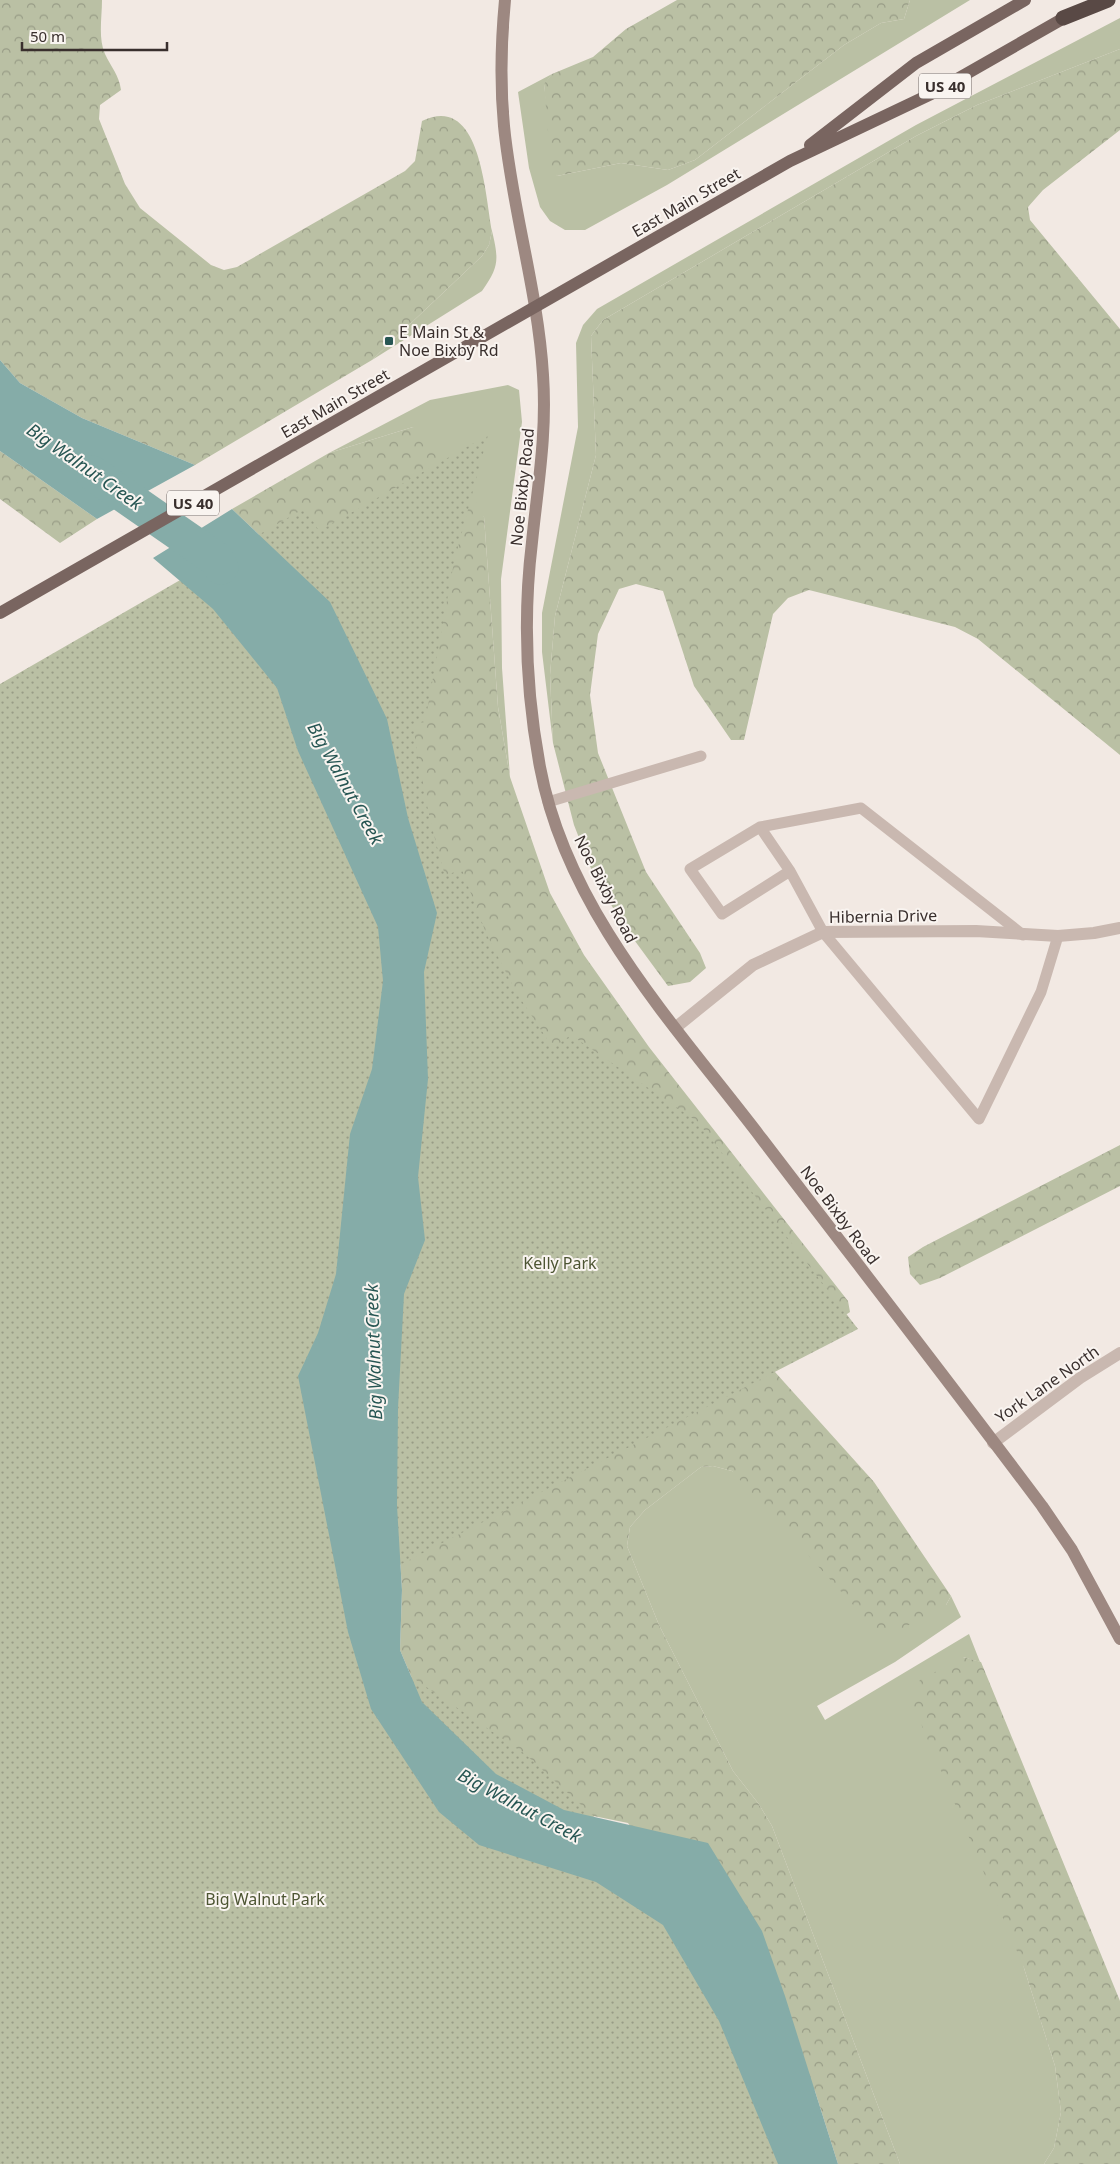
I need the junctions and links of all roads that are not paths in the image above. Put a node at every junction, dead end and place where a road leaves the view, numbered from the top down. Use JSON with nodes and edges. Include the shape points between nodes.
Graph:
{"nodes":[{"id":1,"x":505,"y":0,"type":"edge"},
{"id":2,"x":1025,"y":0,"type":"edge"},
{"id":3,"x":1095,"y":0,"type":"edge"},
{"id":4,"x":1108,"y":0,"type":"edge"},
{"id":5,"x":1063,"y":18,"type":"junction"},
{"id":6,"x":790,"y":161,"type":"junction"},
{"id":7,"x":534,"y":309,"type":"junction"},
{"id":8,"x":0,"y":613,"type":"edge"},
{"id":9,"x":701,"y":756,"type":"dead end"},
{"id":10,"x":548,"y":802,"type":"junction"},
{"id":11,"x":760,"y":827,"type":"junction"},
{"id":12,"x":790,"y":871,"type":"junction"},
{"id":13,"x":1120,"y":928,"type":"edge"},
{"id":14,"x":822,"y":932,"type":"junction"},
{"id":15,"x":1022,"y":935,"type":"junction"},
{"id":16,"x":1058,"y":936,"type":"junction"},
{"id":17,"x":675,"y":1028,"type":"junction"},
{"id":18,"x":1120,"y":1353,"type":"edge"},
{"id":19,"x":993,"y":1443,"type":"junction"},
{"id":20,"x":1120,"y":1639,"type":"edge"}],
"edges":[{"from":1,"to":7,"type":"street","name":"Noe Bixby Road","via":[[501,56],[504,128]]},
{"from":2,"to":6,"type":"main road","name":"East Main Street","number":"US 40","via":[[916,63]]},
{"from":3,"to":5,"type":"main road","name":"East Main Street","number":"US 40"},
{"from":4,"to":5,"type":"highway"},
{"from":5,"to":6,"type":"main road","name":"East Main Street","number":"US 40","via":[[931,94]]},
{"from":6,"to":7,"type":"main road","name":"East Main Street","number":"US 40"},
{"from":7,"to":8,"type":"main road","name":"East Main Street","number":"US 40"},
{"from":7,"to":10,"type":"street","name":"Noe Bixby Road","via":[[541,343],[546,422],[532,540],[526,644],[535,736]]},
{"from":9,"to":10,"type":"lane"},
{"from":10,"to":17,"type":"street","name":"Noe Bixby Road","via":[[563,842],[596,910],[636,977]]},
{"from":11,"to":12,"type":"lane"},
{"from":11,"to":12,"type":"lane","via":[[690,869],[722,914]]},
{"from":11,"to":15,"type":"lane","via":[[860,808]]},
{"from":12,"to":14,"type":"lane"},
{"from":13,"to":16,"type":"street","name":"Hibernia Drive"},
{"from":14,"to":15,"type":"street","name":"Hibernia Drive"},
{"from":14,"to":16,"type":"lane","via":[[980,1119],[1041,992]]},
{"from":14,"to":17,"type":"street","name":"Hibernia Drive","via":[[753,966]]},
{"from":15,"to":16,"type":"street","name":"Hibernia Drive"},
{"from":17,"to":19,"type":"street","name":"Noe Bixby Road"},
{"from":18,"to":19,"type":"street","name":"York Lane North","via":[[1080,1378]]},
{"from":19,"to":20,"type":"street","name":"Noe Bixby Road","via":[[1072,1550]]}]}
